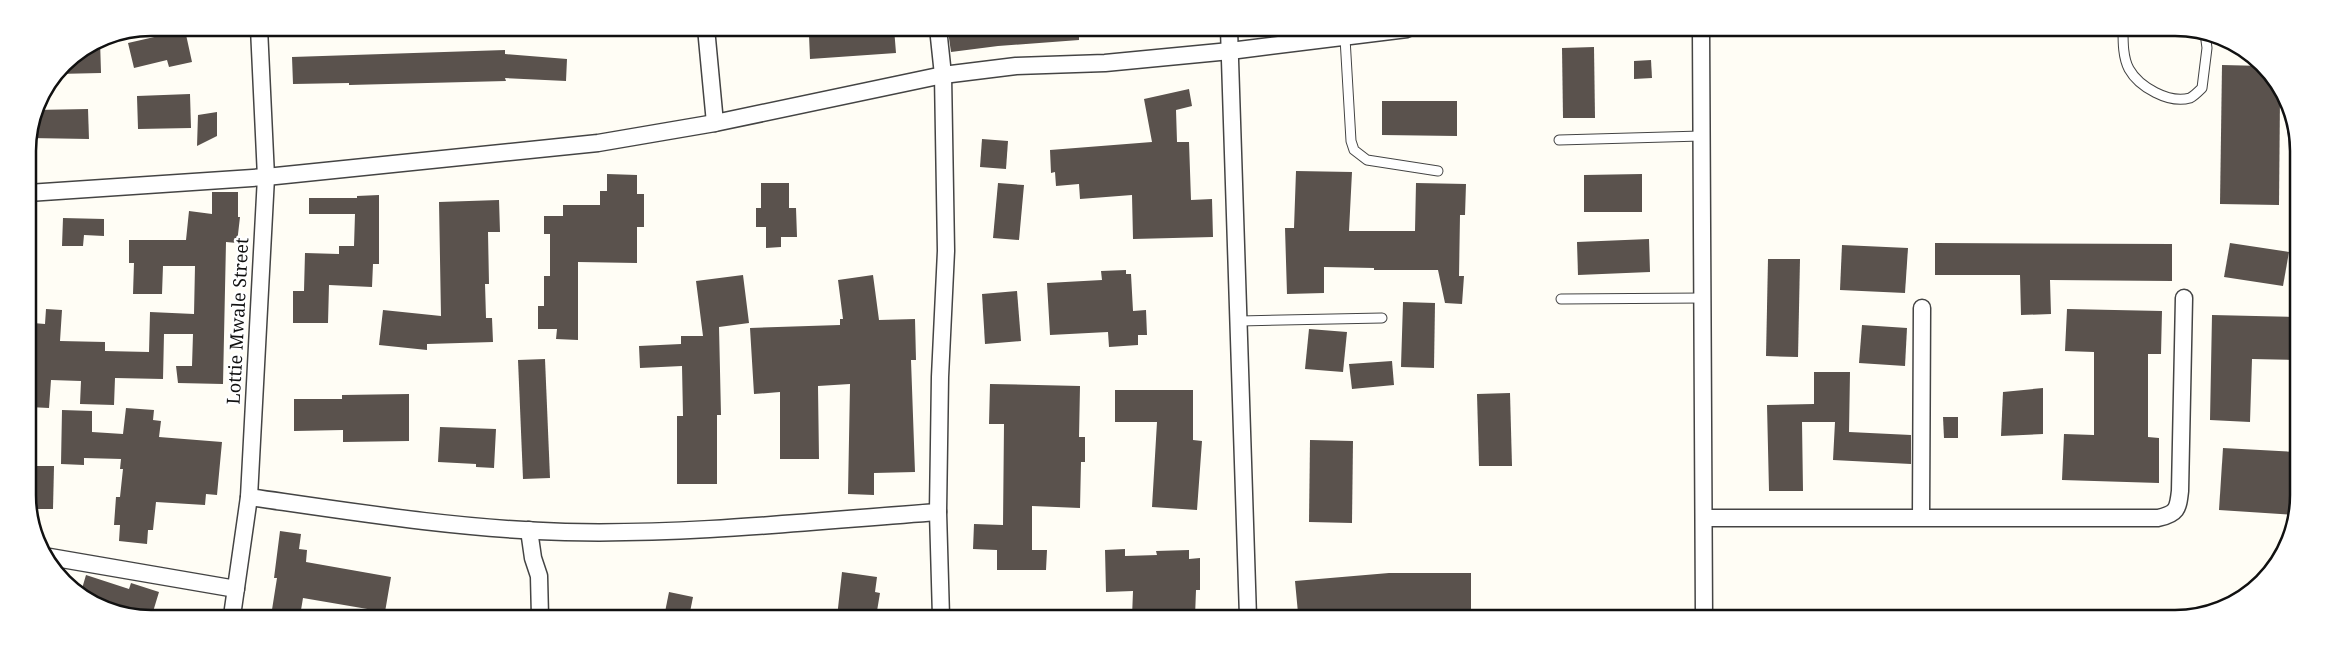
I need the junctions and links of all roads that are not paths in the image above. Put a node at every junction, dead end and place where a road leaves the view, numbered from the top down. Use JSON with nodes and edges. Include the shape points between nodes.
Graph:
{"nodes":[{"id":1,"x":259,"y":36,"type":"edge"},
{"id":2,"x":707,"y":36,"type":"edge"},
{"id":3,"x":939,"y":36,"type":"edge"},
{"id":4,"x":1229,"y":36,"type":"edge"},
{"id":5,"x":1360,"y":36,"type":"edge"},
{"id":6,"x":1701,"y":36,"type":"edge"},
{"id":7,"x":2123,"y":36,"type":"edge"},
{"id":8,"x":1346,"y":38,"type":"junction"},
{"id":9,"x":2206,"y":40,"type":"edge"},
{"id":10,"x":1230,"y":51,"type":"junction"},
{"id":11,"x":943,"y":75,"type":"junction"},
{"id":12,"x":715,"y":123,"type":"junction"},
{"id":13,"x":1701,"y":136,"type":"junction"},
{"id":14,"x":1559,"y":140,"type":"dead end"},
{"id":15,"x":1438,"y":171,"type":"dead end"},
{"id":16,"x":266,"y":178,"type":"junction"},
{"id":17,"x":36,"y":192,"type":"edge"},
{"id":18,"x":1703,"y":298,"type":"junction"},
{"id":19,"x":2184,"y":298,"type":"dead end"},
{"id":20,"x":1561,"y":299,"type":"dead end"},
{"id":21,"x":1922,"y":308,"type":"dead end"},
{"id":22,"x":1382,"y":318,"type":"dead end"},
{"id":23,"x":1240,"y":321,"type":"junction"},
{"id":24,"x":249,"y":497,"type":"junction"},
{"id":25,"x":938,"y":512,"type":"junction"},
{"id":26,"x":1921,"y":517,"type":"junction"},
{"id":27,"x":1704,"y":518,"type":"junction"},
{"id":28,"x":529,"y":530,"type":"junction"},
{"id":29,"x":56,"y":558,"type":"edge"},
{"id":30,"x":236,"y":589,"type":"junction"},
{"id":31,"x":233,"y":610,"type":"edge"},
{"id":32,"x":540,"y":610,"type":"edge"},
{"id":33,"x":940,"y":610,"type":"edge"},
{"id":34,"x":1248,"y":610,"type":"edge"},
{"id":35,"x":1704,"y":610,"type":"edge"}],
"edges":[{"from":1,"to":16,"type":"street","name":"Lottie Mwale Street"},
{"from":2,"to":12,"type":"street"},
{"from":3,"to":11,"type":"street"},
{"from":4,"to":10,"type":"street"},
{"from":5,"to":8,"type":"street"},
{"from":6,"to":13,"type":"street"},
{"from":7,"to":9,"type":"lane","via":[[2129,68],[2142,84],[2167,98],[2190,98],[2202,88]]},
{"from":8,"to":10,"type":"street"},
{"from":8,"to":15,"type":"lane","via":[[1354,150],[1368,160]]},
{"from":10,"to":11,"type":"street","via":[[1105,63],[1016,66]]},
{"from":10,"to":23,"type":"street"},
{"from":11,"to":12,"type":"street"},
{"from":11,"to":25,"type":"street","via":[[946,251]]},
{"from":12,"to":16,"type":"street","via":[[598,143]]},
{"from":13,"to":14,"type":"lane"},
{"from":13,"to":18,"type":"street"},
{"from":16,"to":17,"type":"street"},
{"from":16,"to":24,"type":"street","name":"Lottie Mwale Street"},
{"from":18,"to":20,"type":"lane"},
{"from":18,"to":27,"type":"street"},
{"from":19,"to":26,"type":"street","via":[[2180,491],[2178,507],[2170,515],[2158,518]]},
{"from":21,"to":26,"type":"street"},
{"from":22,"to":23,"type":"lane"},
{"from":23,"to":34,"type":"street"},
{"from":24,"to":28,"type":"street","via":[[367,515]]},
{"from":24,"to":30,"type":"street","name":"Lottie Mwale Street"},
{"from":25,"to":28,"type":"street","via":[[668,530]]},
{"from":25,"to":33,"type":"street"},
{"from":26,"to":27,"type":"street"},
{"from":27,"to":35,"type":"street"},
{"from":28,"to":32,"type":"street","via":[[539,576]]},
{"from":29,"to":30,"type":"street"},
{"from":30,"to":31,"type":"street","name":"Lottie Mwale Street"}]}
